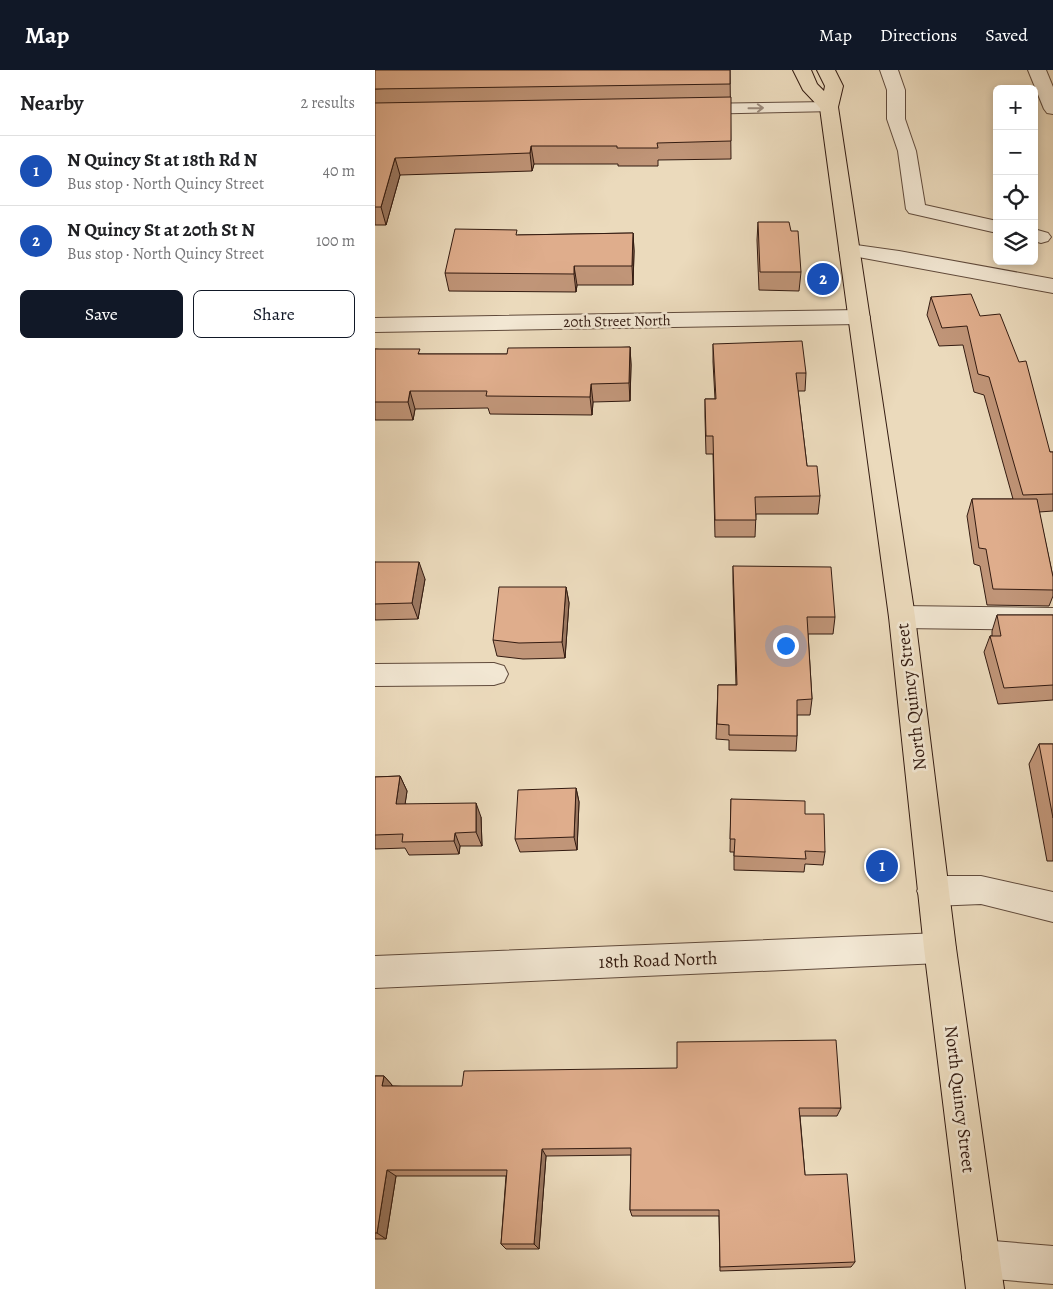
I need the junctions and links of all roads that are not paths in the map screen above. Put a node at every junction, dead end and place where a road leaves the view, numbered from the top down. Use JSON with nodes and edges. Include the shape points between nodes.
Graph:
{"nodes":[{"id":1,"x":802,"y":70,"type":"edge"},
{"id":2,"x":827,"y":70,"type":"edge"},
{"id":3,"x":889,"y":70,"type":"edge"},
{"id":4,"x":1037,"y":70,"type":"edge"},
{"id":5,"x":829,"y":107,"type":"junction"},
{"id":6,"x":673,"y":109,"type":"edge"},
{"id":7,"x":1053,"y":109,"type":"edge"},
{"id":8,"x":993,"y":226,"type":"edge"},
{"id":9,"x":849,"y":250,"type":"junction"},
{"id":10,"x":1053,"y":286,"type":"edge"},
{"id":11,"x":859,"y":317,"type":"junction"},
{"id":12,"x":375,"y":325,"type":"edge"},
{"id":13,"x":902,"y":617,"type":"junction"},
{"id":14,"x":1053,"y":619,"type":"edge"},
{"id":15,"x":493,"y":674,"type":"dead end"},
{"id":16,"x":375,"y":675,"type":"edge"},
{"id":17,"x":933,"y":891,"type":"junction"},
{"id":18,"x":1053,"y":907,"type":"edge"},
{"id":19,"x":940,"y":948,"type":"junction"},
{"id":20,"x":375,"y":972,"type":"edge"},
{"id":21,"x":1053,"y":1265,"type":"edge"},
{"id":22,"x":983,"y":1274,"type":"edge"}],
"edges":[{"from":1,"to":5,"type":"main road","via":[[809,86]]},
{"from":2,"to":5,"type":"main road","name":"North Quincy Street","via":[[834,86]]},
{"from":3,"to":8,"type":"street","via":[[896,90],[896,119],[907,151],[916,209]]},
{"from":4,"to":7,"type":"street"},
{"from":6,"to":5,"type":"street","one_way":true},
{"from":5,"to":9,"type":"main road","name":"North Quincy Street"},
{"from":9,"to":10,"type":"street"},
{"from":9,"to":11,"type":"main road","name":"North Quincy Street"},
{"from":11,"to":12,"type":"street","name":"20th Street North"},
{"from":11,"to":13,"type":"main road","name":"North Quincy Street"},
{"from":13,"to":14,"type":"street"},
{"from":13,"to":17,"type":"main road","name":"North Quincy Street"},
{"from":15,"to":16,"type":"street"},
{"from":17,"to":18,"type":"street","via":[[981,890]]},
{"from":17,"to":19,"type":"main road","name":"North Quincy Street"},
{"from":19,"to":20,"type":"street","name":"18th Road North"},
{"from":19,"to":22,"type":"main road","name":"North Quincy Street"},
{"from":21,"to":22,"type":"street"}]}
